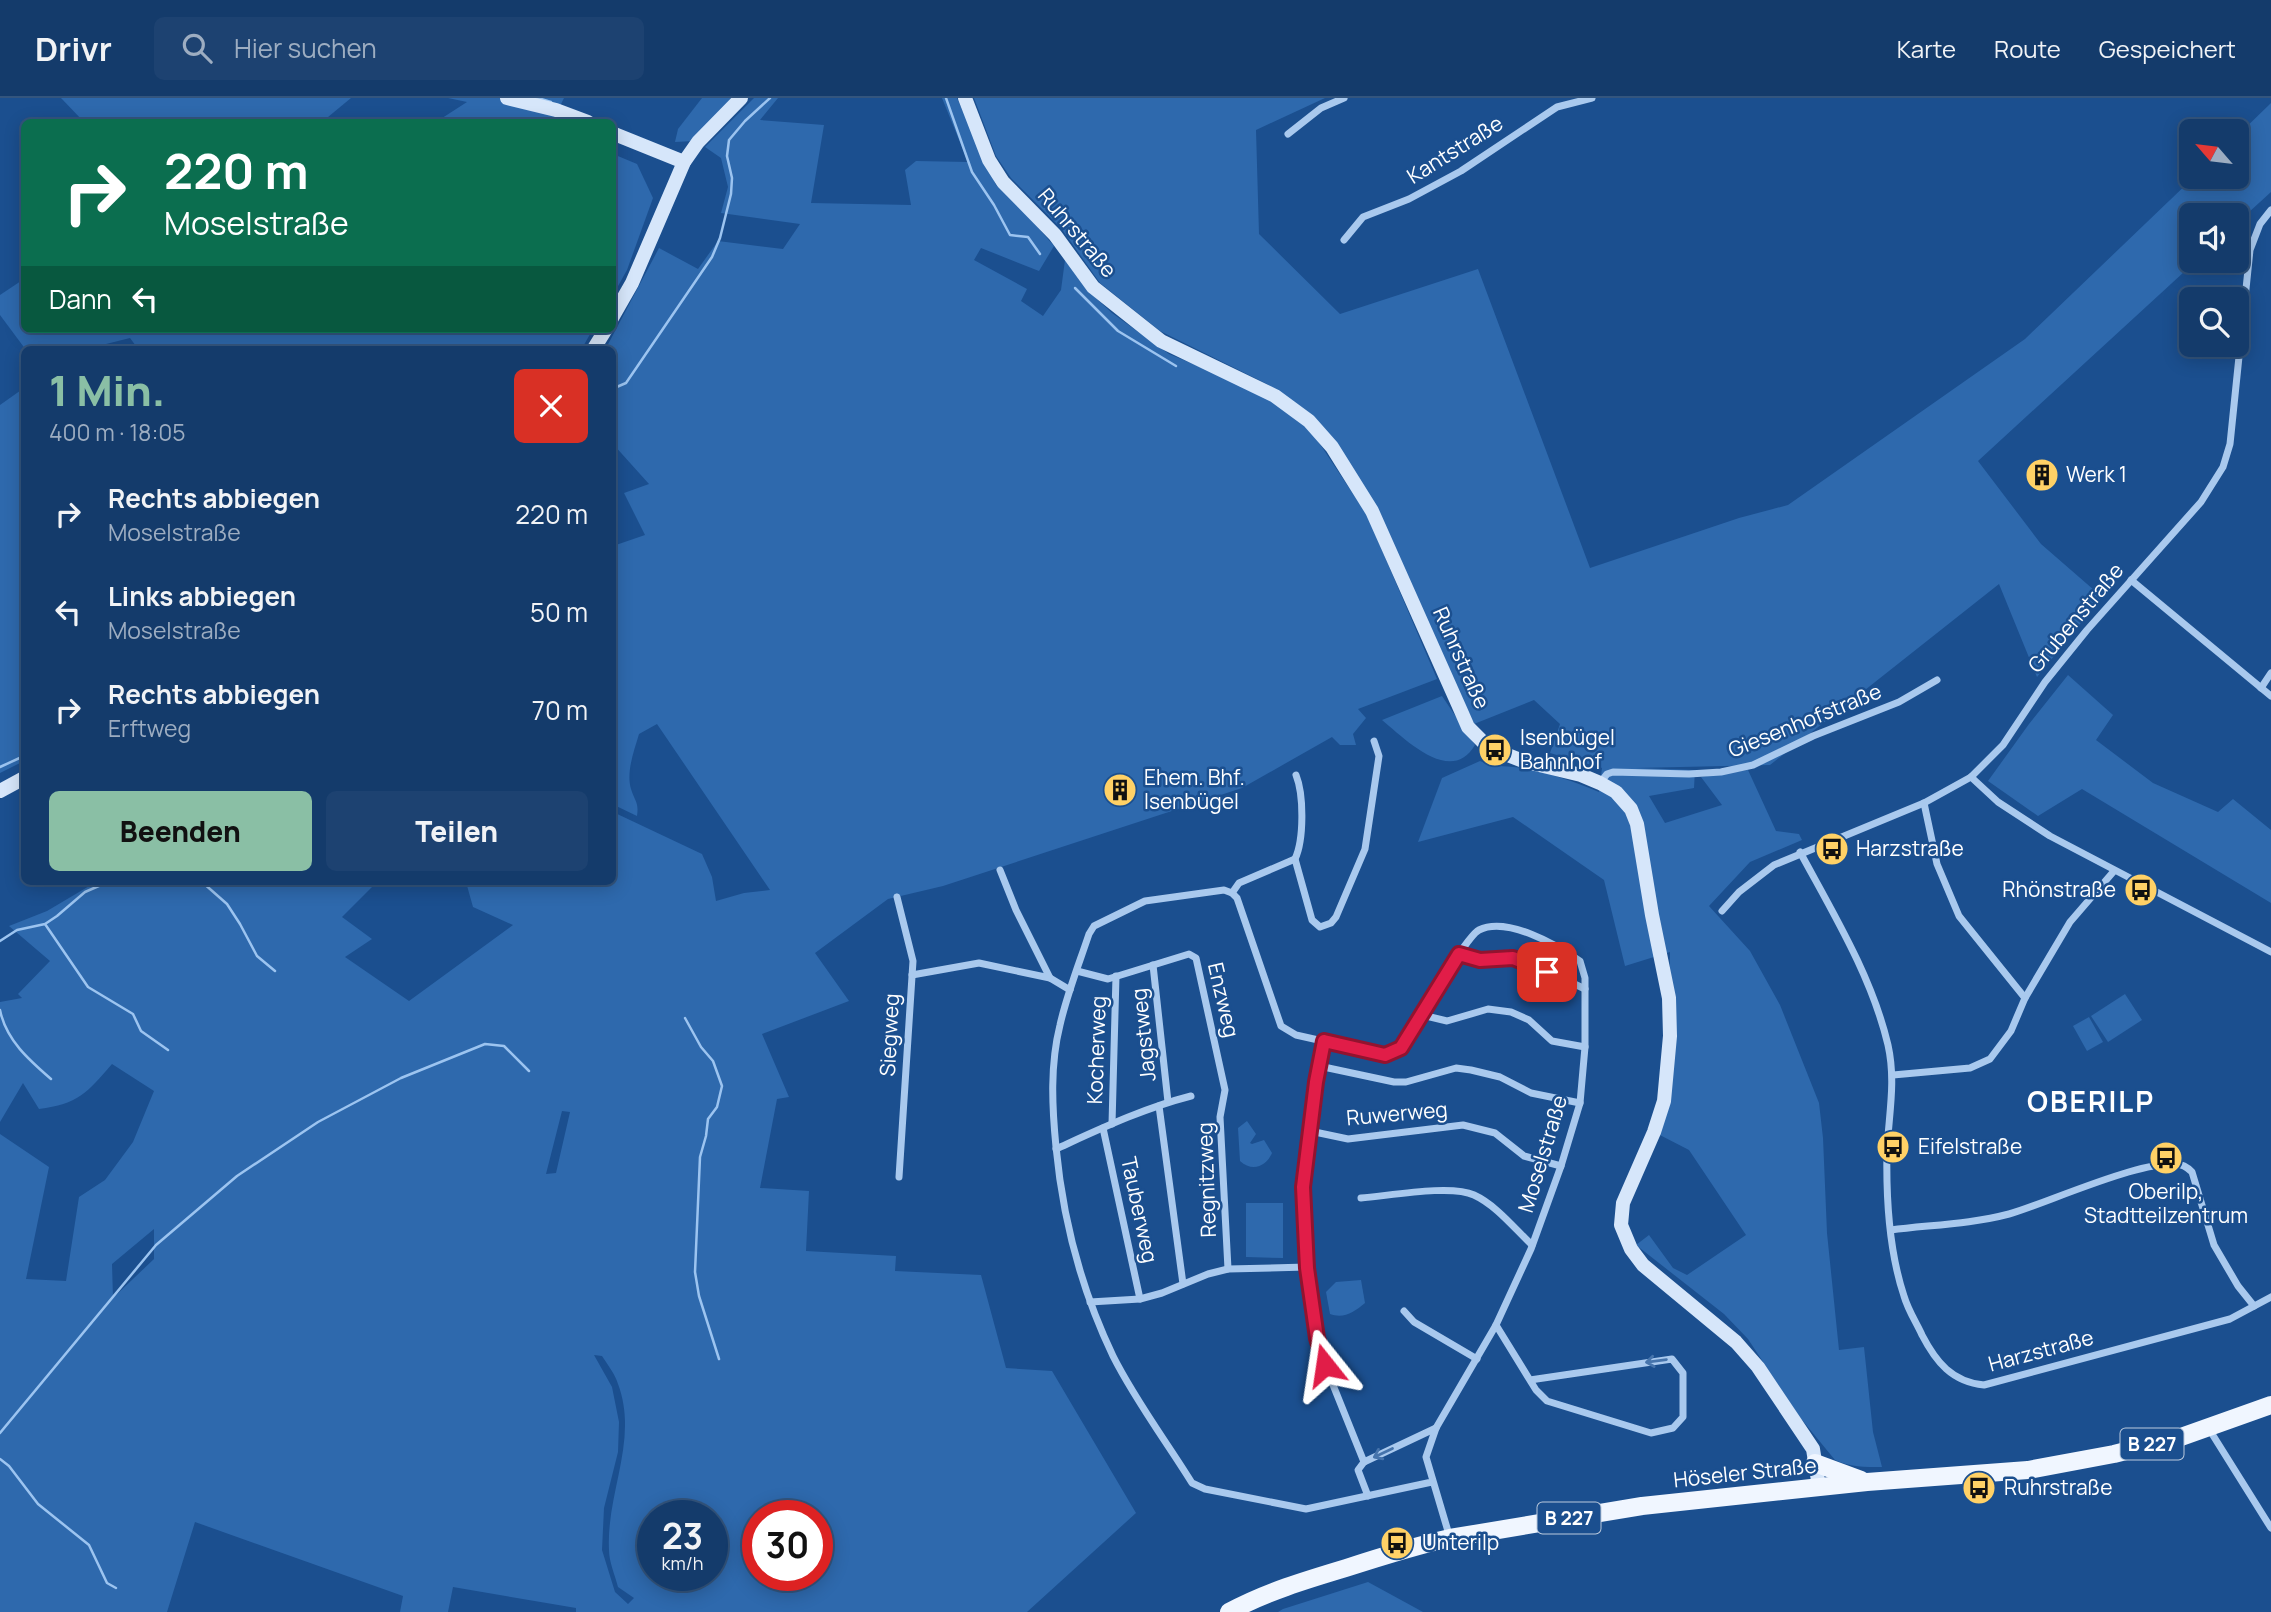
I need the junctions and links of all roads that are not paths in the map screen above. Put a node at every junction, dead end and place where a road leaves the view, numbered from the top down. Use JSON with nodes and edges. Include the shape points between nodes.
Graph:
{"nodes":[{"id":1,"x":507,"y":98,"type":"edge"},
{"id":2,"x":741,"y":98,"type":"edge"},
{"id":3,"x":965,"y":98,"type":"edge"},
{"id":4,"x":1344,"y":98,"type":"edge"},
{"id":5,"x":1592,"y":98,"type":"edge"},
{"id":6,"x":579,"y":119,"type":"edge"},
{"id":7,"x":1288,"y":134,"type":"dead end"},
{"id":8,"x":616,"y":135,"type":"edge"},
{"id":9,"x":684,"y":162,"type":"junction"},
{"id":10,"x":2271,"y":210,"type":"edge"},
{"id":11,"x":1344,"y":240,"type":"dead end"},
{"id":12,"x":616,"y":311,"type":"edge"},
{"id":13,"x":2131,"y":580,"type":"junction"},
{"id":14,"x":2271,"y":673,"type":"edge"},
{"id":15,"x":1937,"y":680,"type":"dead end"},
{"id":16,"x":2261,"y":688,"type":"junction"},
{"id":17,"x":2271,"y":696,"type":"edge"},
{"id":18,"x":1374,"y":741,"type":"dead end"},
{"id":19,"x":1296,"y":775,"type":"dead end"},
{"id":20,"x":1971,"y":777,"type":"junction"},
{"id":21,"x":21,"y":780,"type":"edge"},
{"id":22,"x":1600,"y":783,"type":"junction"},
{"id":23,"x":0,"y":791,"type":"edge"},
{"id":24,"x":1924,"y":803,"type":"junction"},
{"id":25,"x":1800,"y":852,"type":"junction"},
{"id":26,"x":1295,"y":859,"type":"junction"},
{"id":27,"x":1000,"y":870,"type":"dead end"},
{"id":28,"x":2114,"y":871,"type":"junction"},
{"id":29,"x":1232,"y":893,"type":"junction"},
{"id":30,"x":897,"y":897,"type":"dead end"},
{"id":31,"x":1721,"y":911,"type":"dead end"},
{"id":32,"x":2271,"y":952,"type":"edge"},
{"id":33,"x":1459,"y":954,"type":"junction"},
{"id":34,"x":1153,"y":965,"type":"junction"},
{"id":35,"x":1077,"y":971,"type":"junction"},
{"id":36,"x":912,"y":975,"type":"junction"},
{"id":37,"x":1116,"y":976,"type":"junction"},
{"id":38,"x":1050,"y":978,"type":"junction"},
{"id":39,"x":1585,"y":989,"type":"junction"},
{"id":40,"x":1070,"y":990,"type":"junction"},
{"id":41,"x":2025,"y":998,"type":"junction"},
{"id":42,"x":1422,"y":1015,"type":"junction"},
{"id":43,"x":1324,"y":1041,"type":"junction"},
{"id":44,"x":1585,"y":1047,"type":"junction"},
{"id":45,"x":1319,"y":1066,"type":"junction"},
{"id":46,"x":1893,"y":1075,"type":"junction"},
{"id":47,"x":1225,"y":1090,"type":"joint"},
{"id":48,"x":1191,"y":1096,"type":"dead end"},
{"id":49,"x":1168,"y":1102,"type":"junction"},
{"id":50,"x":1580,"y":1102,"type":"junction"},
{"id":51,"x":1159,"y":1106,"type":"junction"},
{"id":52,"x":1112,"y":1124,"type":"junction"},
{"id":53,"x":1103,"y":1128,"type":"junction"},
{"id":54,"x":1310,"y":1131,"type":"junction"},
{"id":55,"x":1056,"y":1149,"type":"junction"},
{"id":56,"x":1562,"y":1166,"type":"junction"},
{"id":57,"x":900,"y":1177,"type":"dead end"},
{"id":58,"x":1361,"y":1198,"type":"dead end"},
{"id":59,"x":1891,"y":1230,"type":"junction"},
{"id":60,"x":1532,"y":1245,"type":"junction"},
{"id":61,"x":1307,"y":1268,"type":"junction"},
{"id":62,"x":1228,"y":1269,"type":"junction"},
{"id":63,"x":1183,"y":1284,"type":"junction"},
{"id":64,"x":2271,"y":1297,"type":"edge"},
{"id":65,"x":1140,"y":1299,"type":"junction"},
{"id":66,"x":1090,"y":1302,"type":"junction"},
{"id":67,"x":2254,"y":1306,"type":"junction"},
{"id":68,"x":1404,"y":1311,"type":"dead end"},
{"id":69,"x":1496,"y":1325,"type":"junction"},
{"id":70,"x":1477,"y":1359,"type":"junction"},
{"id":71,"x":1530,"y":1380,"type":"junction"},
{"id":72,"x":2271,"y":1405,"type":"edge"},
{"id":73,"x":1436,"y":1428,"type":"junction"},
{"id":74,"x":2208,"y":1428,"type":"junction"},
{"id":75,"x":1364,"y":1462,"type":"junction"},
{"id":76,"x":1815,"y":1462,"type":"junction"},
{"id":77,"x":1432,"y":1482,"type":"junction"},
{"id":78,"x":1867,"y":1482,"type":"junction"},
{"id":79,"x":1819,"y":1487,"type":"junction"},
{"id":80,"x":1368,"y":1496,"type":"junction"},
{"id":81,"x":2271,"y":1528,"type":"edge"},
{"id":82,"x":1450,"y":1538,"type":"junction"},
{"id":83,"x":1229,"y":1612,"type":"edge"}],
"edges":[{"from":1,"to":6,"type":"main road"},
{"from":2,"to":9,"type":"main road"},
{"from":3,"to":22,"type":"main road","name":"Ruhrstraße","via":[[989,160],[1003,182],[1055,235],[1093,287],[1161,341],[1275,396],[1309,421],[1332,447],[1372,511],[1468,727],[1477,737],[1509,757]]},
{"from":4,"to":7,"type":"street","via":[[1321,108]]},
{"from":5,"to":11,"type":"street","name":"Kantstraße","via":[[1557,107],[1461,170],[1409,199],[1363,217]]},
{"from":8,"to":9,"type":"main road"},
{"from":9,"to":12,"type":"main road"},
{"from":10,"to":13,"type":"street","name":"Grubenstraße","via":[[2250,250],[2223,467],[2201,502]]},
{"from":13,"to":16,"type":"street"},
{"from":13,"to":20,"type":"street","name":"Grubenstraße","via":[[2045,682],[2003,745]]},
{"from":14,"to":16,"type":"street"},
{"from":15,"to":22,"type":"street","name":"Giesenhofstraße","via":[[1899,702],[1753,765],[1689,774],[1613,772]]},
{"from":16,"to":17,"type":"street"},
{"from":18,"to":26,"type":"street","via":[[1379,756],[1365,849],[1331,923],[1320,927],[1312,920]]},
{"from":19,"to":26,"type":"street","via":[[1301,788],[1300,850]]},
{"from":20,"to":24,"type":"street","name":"Grubenstraße"},
{"from":20,"to":28,"type":"street","via":[[2034,826]]},
{"from":21,"to":23,"type":"main road"},
{"from":22,"to":76,"type":"main road","name":"Ruhrstraße","via":[[1616,792],[1637,824],[1669,998],[1664,1101],[1623,1203],[1620,1226],[1643,1265],[1736,1342],[1758,1367],[1813,1449]]},
{"from":24,"to":25,"type":"street","name":"Grubenstraße"},
{"from":24,"to":41,"type":"street","via":[[1937,864],[1959,916]]},
{"from":25,"to":31,"type":"street","name":"Grubenstraße","via":[[1754,879]]},
{"from":25,"to":46,"type":"street","name":"Harzstraße","via":[[1876,1006]]},
{"from":26,"to":29,"type":"street","via":[[1239,883]]},
{"from":27,"to":38,"type":"street"},
{"from":28,"to":32,"type":"street"},
{"from":28,"to":41,"type":"street","via":[[2070,922]]},
{"from":29,"to":35,"type":"street","via":[[1224,890],[1145,901],[1094,926]]},
{"from":29,"to":43,"type":"street","name":"Moselstraße","via":[[1281,1026],[1296,1035]]},
{"from":30,"to":36,"type":"street","name":"Siegweg","via":[[913,961]]},
{"from":33,"to":39,"type":"street","via":[[1480,960],[1524,960]]},
{"from":33,"to":39,"type":"street","name":"Moselstraße","via":[[1477,931],[1510,929],[1541,938],[1580,961]]},
{"from":33,"to":42,"type":"street","name":"Moselstraße"},
{"from":34,"to":37,"type":"street","name":"Enzweg"},
{"from":34,"to":47,"type":"street","name":"Enzweg","via":[[1189,954],[1196,958]]},
{"from":34,"to":49,"type":"street","name":"Jagstweg"},
{"from":35,"to":37,"type":"street","name":"Enzweg","via":[[1108,979]]},
{"from":35,"to":40,"type":"street"},
{"from":36,"to":38,"type":"street","via":[[979,963]]},
{"from":36,"to":57,"type":"street","name":"Siegweg"},
{"from":37,"to":52,"type":"street","name":"Kocherweg"},
{"from":38,"to":40,"type":"street"},
{"from":39,"to":44,"type":"street","name":"Moselstraße"},
{"from":40,"to":55,"type":"street","via":[[1059,1026],[1053,1078]]},
{"from":41,"to":46,"type":"street","via":[[2011,1031],[1990,1059],[1970,1068]]},
{"from":42,"to":43,"type":"street","name":"Moselstraße","via":[[1401,1048],[1385,1055]]},
{"from":42,"to":44,"type":"street","via":[[1447,1021],[1488,1009],[1511,1012],[1523,1016],[1552,1041]]},
{"from":43,"to":45,"type":"street"},
{"from":44,"to":50,"type":"street","name":"Moselstraße"},
{"from":45,"to":50,"type":"street","via":[[1394,1082],[1471,1070],[1500,1077],[1531,1093]]},
{"from":45,"to":54,"type":"street"},
{"from":46,"to":59,"type":"street","name":"Harzstraße","via":[[1887,1173]]},
{"from":47,"to":62,"type":"street","name":"Regnitzweg","via":[[1220,1117]]},
{"from":48,"to":49,"type":"street"},
{"from":49,"to":51,"type":"street"},
{"from":50,"to":56,"type":"street","name":"Moselstraße"},
{"from":51,"to":52,"type":"street"},
{"from":51,"to":63,"type":"street"},
{"from":52,"to":53,"type":"street"},
{"from":53,"to":55,"type":"street"},
{"from":53,"to":65,"type":"street","name":"Tauberweg"},
{"from":54,"to":56,"type":"street","name":"Ruwerweg","via":[[1348,1139],[1463,1125],[1495,1133],[1524,1156]]},
{"from":54,"to":61,"type":"street","via":[[1303,1187]]},
{"from":55,"to":66,"type":"street","via":[[1072,1247]]},
{"from":56,"to":60,"type":"street","name":"Moselstraße"},
{"from":58,"to":60,"type":"street","via":[[1457,1191],[1475,1195]]},
{"from":59,"to":67,"type":"street","via":[[2007,1214],[2135,1171],[2166,1164],[2185,1166],[2198,1187],[2214,1245]]},
{"from":59,"to":67,"type":"street","name":"Harzstraße","via":[[1905,1298],[1925,1340],[1942,1367],[1971,1384],[1984,1385],[2230,1319]]},
{"from":60,"to":69,"type":"street","name":"Moselstraße"},
{"from":61,"to":62,"type":"street"},
{"from":61,"to":75,"type":"street","via":[[1317,1338]]},
{"from":62,"to":63,"type":"street"},
{"from":63,"to":65,"type":"street"},
{"from":64,"to":67,"type":"street","name":"Harzstraße"},
{"from":65,"to":66,"type":"street"},
{"from":66,"to":80,"type":"street","via":[[1114,1358],[1192,1483],[1306,1508]]},
{"from":68,"to":70,"type":"street","via":[[1414,1322]]},
{"from":69,"to":70,"type":"street","name":"Moselstraße"},
{"from":69,"to":71,"type":"street"},
{"from":70,"to":73,"type":"street","name":"Moselstraße"},
{"from":71,"to":71,"type":"street","one_way":true,"via":[[1547,1401],[1651,1433],[1673,1428],[1683,1417],[1683,1373],[1672,1359]]},
{"from":72,"to":74,"type":"main road","name":"Höseler Straße","number":"B 227"},
{"from":73,"to":75,"type":"street","one_way":true},
{"from":73,"to":77,"type":"street","name":"Moselstraße","via":[[1426,1457]]},
{"from":74,"to":78,"type":"main road","name":"Höseler Straße","number":"B 227","via":[[2114,1454],[2028,1470]]},
{"from":74,"to":81,"type":"street"},
{"from":75,"to":80,"type":"street","via":[[1358,1470]]},
{"from":76,"to":78,"type":"main road"},
{"from":76,"to":79,"type":"main road","name":"Ruhrstraße"},
{"from":77,"to":80,"type":"street"},
{"from":77,"to":82,"type":"street","name":"Moselstraße"},
{"from":78,"to":79,"type":"main road","name":"Höseler Straße","number":"B 227"},
{"from":79,"to":82,"type":"main road","name":"Höseler Straße","number":"B 227","via":[[1642,1506]]},
{"from":82,"to":83,"type":"main road","name":"Höseler Straße","number":"B 227","via":[[1303,1581]]}]}
